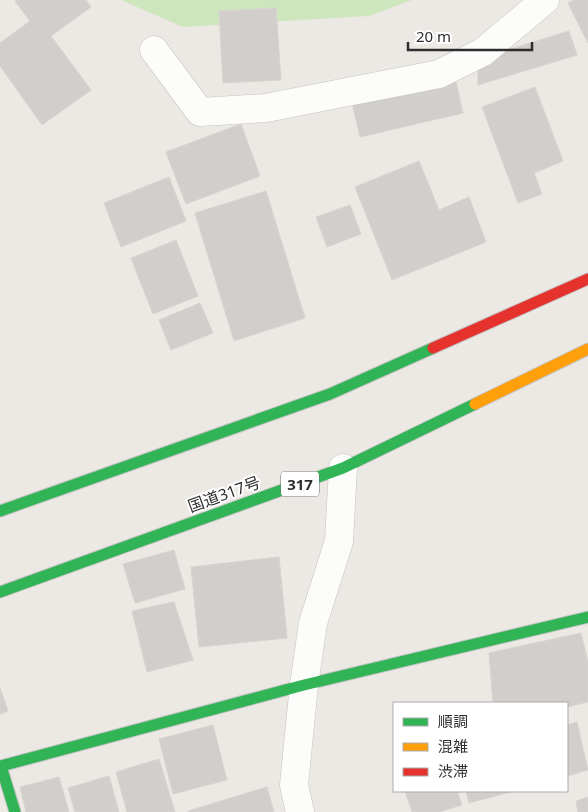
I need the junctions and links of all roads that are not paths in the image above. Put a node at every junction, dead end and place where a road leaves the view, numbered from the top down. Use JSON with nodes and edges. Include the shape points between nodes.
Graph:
{"nodes":[{"id":1,"x":545,"y":0,"type":"edge"},
{"id":2,"x":154,"y":50,"type":"dead end"},
{"id":3,"x":588,"y":279,"type":"edge"},
{"id":4,"x":588,"y":349,"type":"edge"},
{"id":5,"x":342,"y":468,"type":"junction"},
{"id":6,"x":0,"y":510,"type":"edge"},
{"id":7,"x":0,"y":592,"type":"edge"},
{"id":8,"x":588,"y":617,"type":"edge"},
{"id":9,"x":304,"y":685,"type":"junction"},
{"id":10,"x":0,"y":767,"type":"edge"},
{"id":11,"x":15,"y":812,"type":"edge"},
{"id":12,"x":300,"y":812,"type":"edge"}],
"edges":[{"from":1,"to":2,"type":"street","via":[[483,52],[439,74],[266,108],[200,112]]},
{"from":3,"to":6,"type":"main road","via":[[330,394]]},
{"from":4,"to":5,"type":"main road","name":"国道317号","number":"317"},
{"from":5,"to":7,"type":"main road","name":"国道317号","number":"317"},
{"from":5,"to":9,"type":"street","via":[[339,541],[313,622]]},
{"from":8,"to":9,"type":"main road"},
{"from":9,"to":10,"type":"main road"},
{"from":9,"to":12,"type":"street","via":[[294,785]]},
{"from":10,"to":11,"type":"main road"}]}
